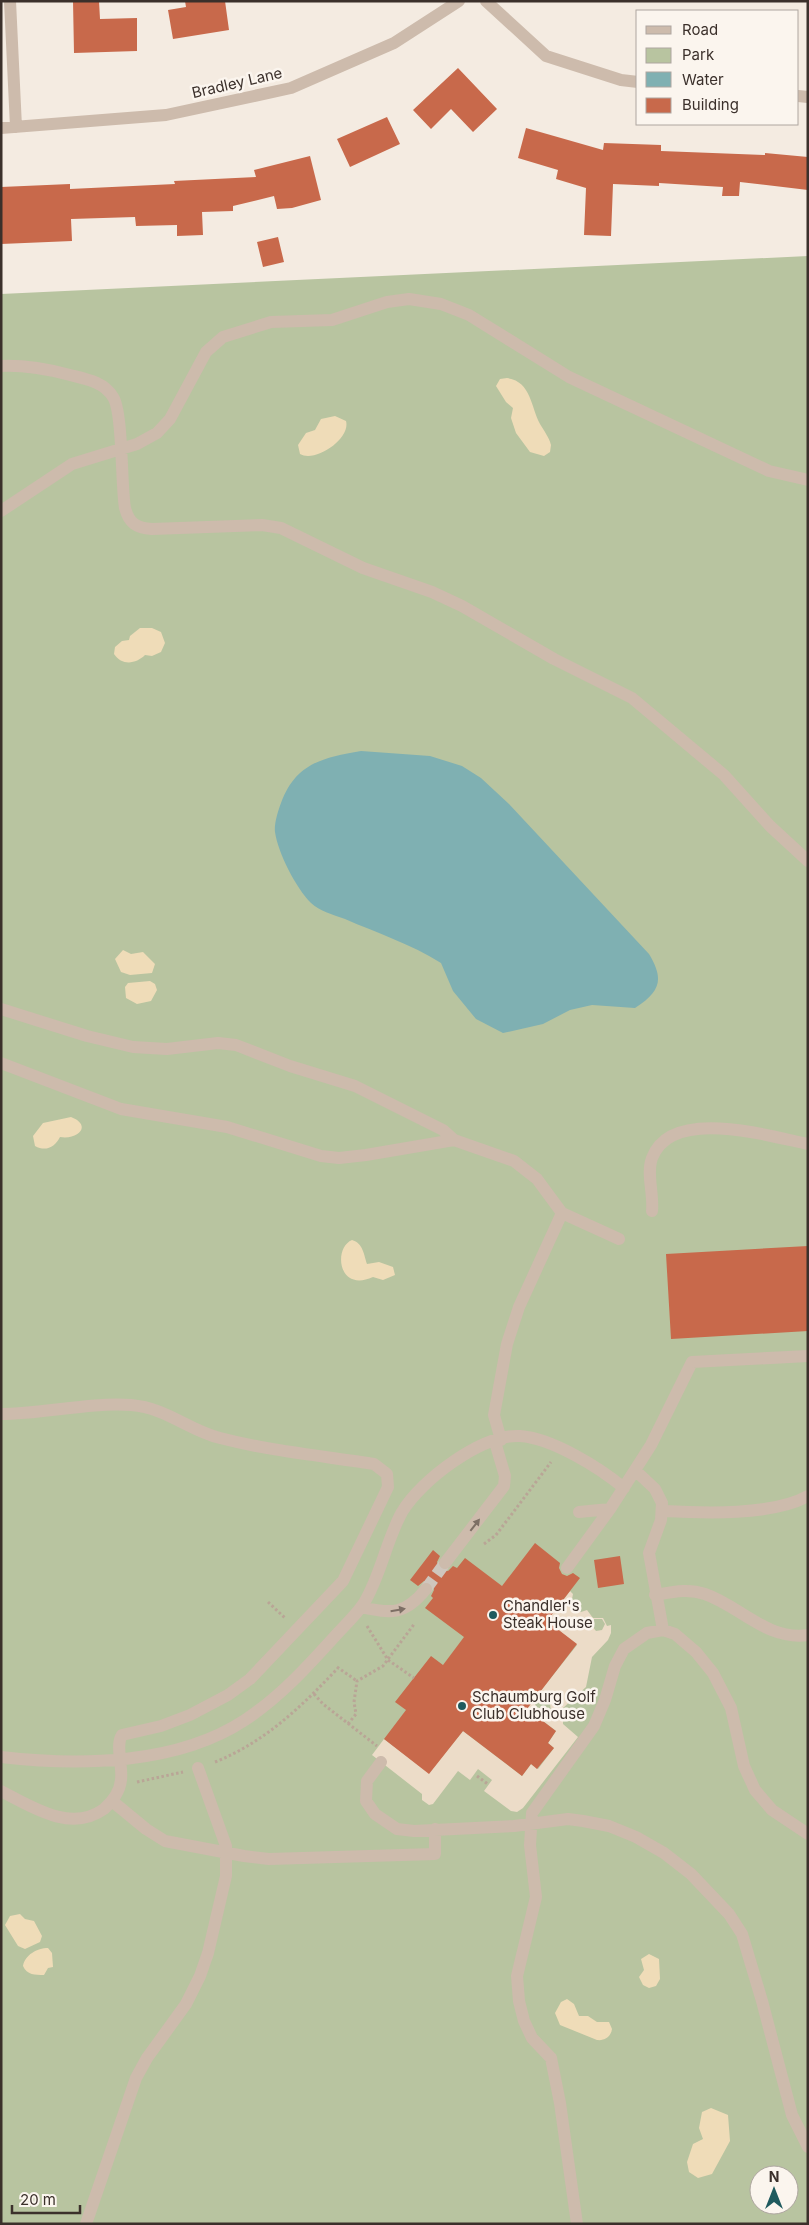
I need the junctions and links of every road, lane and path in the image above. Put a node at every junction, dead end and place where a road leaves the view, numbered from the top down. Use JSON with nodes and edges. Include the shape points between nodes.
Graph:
{"nodes":[{"id":1,"x":10,"y":1,"type":"edge"},
{"id":2,"x":459,"y":1,"type":"edge"},
{"id":3,"x":486,"y":1,"type":"edge"},
{"id":4,"x":636,"y":82,"type":"edge"},
{"id":5,"x":1,"y":128,"type":"edge"},
{"id":6,"x":16,"y":128,"type":"junction"},
{"id":7,"x":1,"y":366,"type":"edge"},
{"id":8,"x":120,"y":448,"type":"junction"},
{"id":9,"x":808,"y":480,"type":"edge"},
{"id":10,"x":1,"y":511,"type":"edge"},
{"id":11,"x":808,"y":862,"type":"edge"},
{"id":12,"x":1,"y":1008,"type":"edge"},
{"id":13,"x":1,"y":1063,"type":"edge"},
{"id":14,"x":454,"y":1140,"type":"junction"},
{"id":15,"x":808,"y":1144,"type":"edge"},
{"id":16,"x":652,"y":1211,"type":"dead end"},
{"id":17,"x":562,"y":1213,"type":"junction"},
{"id":18,"x":619,"y":1239,"type":"dead end"},
{"id":19,"x":808,"y":1356,"type":"edge"},
{"id":20,"x":1,"y":1414,"type":"edge"},
{"id":21,"x":498,"y":1441,"type":"junction"},
{"id":22,"x":561,"y":1450,"type":"junction"},
{"id":23,"x":636,"y":1471,"type":"junction"},
{"id":24,"x":624,"y":1488,"type":"junction"},
{"id":25,"x":808,"y":1496,"type":"edge"},
{"id":26,"x":610,"y":1509,"type":"junction"},
{"id":27,"x":662,"y":1510,"type":"junction"},
{"id":28,"x":579,"y":1512,"type":"dead end"},
{"id":29,"x":482,"y":1545,"type":"dead end"},
{"id":30,"x":445,"y":1563,"type":"tunnel mouth"},
{"id":31,"x":567,"y":1568,"type":"dead end"},
{"id":32,"x":426,"y":1589,"type":"tunnel mouth"},
{"id":33,"x":655,"y":1595,"type":"junction"},
{"id":34,"x":361,"y":1607,"type":"junction"},
{"id":35,"x":420,"y":1617,"type":"dead end"},
{"id":36,"x":663,"y":1630,"type":"junction"},
{"id":37,"x":808,"y":1635,"type":"edge"},
{"id":38,"x":388,"y":1660,"type":"junction"},
{"id":39,"x":338,"y":1668,"type":"dead end"},
{"id":40,"x":414,"y":1678,"type":"dead end"},
{"id":41,"x":357,"y":1681,"type":"junction"},
{"id":42,"x":314,"y":1694,"type":"dead end"},
{"id":43,"x":348,"y":1724,"type":"junction"},
{"id":44,"x":378,"y":1747,"type":"dead end"},
{"id":45,"x":1,"y":1757,"type":"edge"},
{"id":46,"x":121,"y":1760,"type":"junction"},
{"id":47,"x":381,"y":1762,"type":"dead end"},
{"id":48,"x":198,"y":1768,"type":"dead end"},
{"id":49,"x":477,"y":1776,"type":"dead end"},
{"id":50,"x":489,"y":1785,"type":"dead end"},
{"id":51,"x":1,"y":1791,"type":"edge"},
{"id":52,"x":112,"y":1801,"type":"junction"},
{"id":53,"x":530,"y":1823,"type":"junction"},
{"id":54,"x":435,"y":1829,"type":"junction"},
{"id":55,"x":808,"y":1834,"type":"edge"},
{"id":56,"x":227,"y":1852,"type":"junction"},
{"id":57,"x":808,"y":2147,"type":"edge"},
{"id":58,"x":86,"y":2224,"type":"edge"},
{"id":59,"x":577,"y":2224,"type":"edge"}],
"edges":[{"from":1,"to":6,"type":"street"},
{"from":2,"to":6,"type":"street","name":"Bradley Lane","via":[[394,43],[291,88],[166,115]]},
{"from":3,"to":4,"type":"street","via":[[546,56]]},
{"from":5,"to":6,"type":"street","name":"Bradley Lane"},
{"from":7,"to":8,"type":"street","via":[[47,370],[92,381],[104,388],[114,397],[118,407]]},
{"from":8,"to":9,"type":"street","via":[[150,438],[163,428],[206,352],[223,337],[271,322],[326,321],[387,302],[420,300],[469,314],[569,377],[733,455],[769,471]]},
{"from":8,"to":10,"type":"street","via":[[72,464]]},
{"from":8,"to":11,"type":"street","via":[[125,508],[134,525],[152,529],[262,525],[281,528],[363,568],[446,598],[632,698],[724,775]]},
{"from":12,"to":14,"type":"street","via":[[133,1047],[182,1049],[218,1043],[244,1047],[276,1061],[355,1086],[443,1130]]},
{"from":13,"to":14,"type":"street","via":[[121,1109],[227,1127],[321,1156],[366,1155]]},
{"from":14,"to":17,"type":"street","via":[[514,1160],[537,1179]]},
{"from":15,"to":16,"type":"street","via":[[712,1128],[678,1131],[659,1145],[653,1156],[650,1170],[654,1197]]},
{"from":17,"to":18,"type":"street"},
{"from":17,"to":21,"type":"street","via":[[519,1307],[509,1338],[494,1414]]},
{"from":19,"to":23,"type":"street","via":[[692,1362]]},
{"from":20,"to":46,"type":"street","via":[[132,1406],[167,1414],[218,1438],[374,1464],[387,1474],[388,1487],[343,1581],[234,1692],[176,1721],[122,1735],[119,1742]]},
{"from":21,"to":22,"type":"street","via":[[522,1436]]},
{"from":30,"to":21,"type":"street","one_way":true,"via":[[504,1486]]},
{"from":21,"to":34,"type":"street","via":[[468,1453],[442,1469],[410,1499]]},
{"from":22,"to":24,"type":"street","via":[[607,1474]]},
{"from":22,"to":29,"type":"path","via":[[496,1535]]},
{"from":23,"to":24,"type":"street"},
{"from":23,"to":27,"type":"street","via":[[655,1489]]},
{"from":24,"to":26,"type":"street"},
{"from":25,"to":27,"type":"street","via":[[773,1508],[695,1513]]},
{"from":26,"to":28,"type":"street"},
{"from":26,"to":31,"type":"street"},
{"from":27,"to":33,"type":"street","via":[[649,1553]]},
{"from":34,"to":32,"type":"street","one_way":true,"via":[[400,1611],[413,1604]]},
{"from":33,"to":36,"type":"street"},
{"from":33,"to":37,"type":"street","via":[[688,1590],[704,1594],[766,1628],[785,1634]]},
{"from":34,"to":38,"type":"path","via":[[369,1632]]},
{"from":34,"to":46,"type":"street","via":[[287,1687],[243,1721],[194,1744]]},
{"from":35,"to":38,"type":"path"},
{"from":36,"to":53,"type":"street","via":[[647,1633],[624,1649],[594,1726],[537,1803]]},
{"from":36,"to":55,"type":"street","via":[[675,1634],[696,1652],[721,1686],[731,1708],[744,1766],[760,1797],[772,1810]]},
{"from":38,"to":40,"type":"path"},
{"from":38,"to":41,"type":"path"},
{"from":39,"to":41,"type":"path"},
{"from":41,"to":43,"type":"path","via":[[356,1714]]},
{"from":42,"to":43,"type":"path"},
{"from":43,"to":44,"type":"path"},
{"from":45,"to":46,"type":"street","via":[[46,1761]]},
{"from":46,"to":52,"type":"street","via":[[121,1782]]},
{"from":47,"to":54,"type":"street","via":[[366,1786],[366,1801],[370,1808],[397,1829]]},
{"from":48,"to":56,"type":"street"},
{"from":49,"to":50,"type":"path"},
{"from":51,"to":52,"type":"street","via":[[47,1814],[71,1819],[92,1816]]},
{"from":52,"to":56,"type":"street","via":[[165,1840]]},
{"from":53,"to":54,"type":"street"},
{"from":53,"to":57,"type":"street","via":[[575,1820],[609,1826],[636,1837],[679,1864],[729,1914],[747,1947],[792,2115]]},
{"from":53,"to":59,"type":"street","via":[[536,1897],[518,1965],[519,2001],[528,2031],[551,2058]]},
{"from":54,"to":56,"type":"street","via":[[435,1854],[269,1859]]},
{"from":56,"to":58,"type":"street","via":[[226,1876],[205,1964],[186,2004],[149,2054],[136,2078]]}]}
